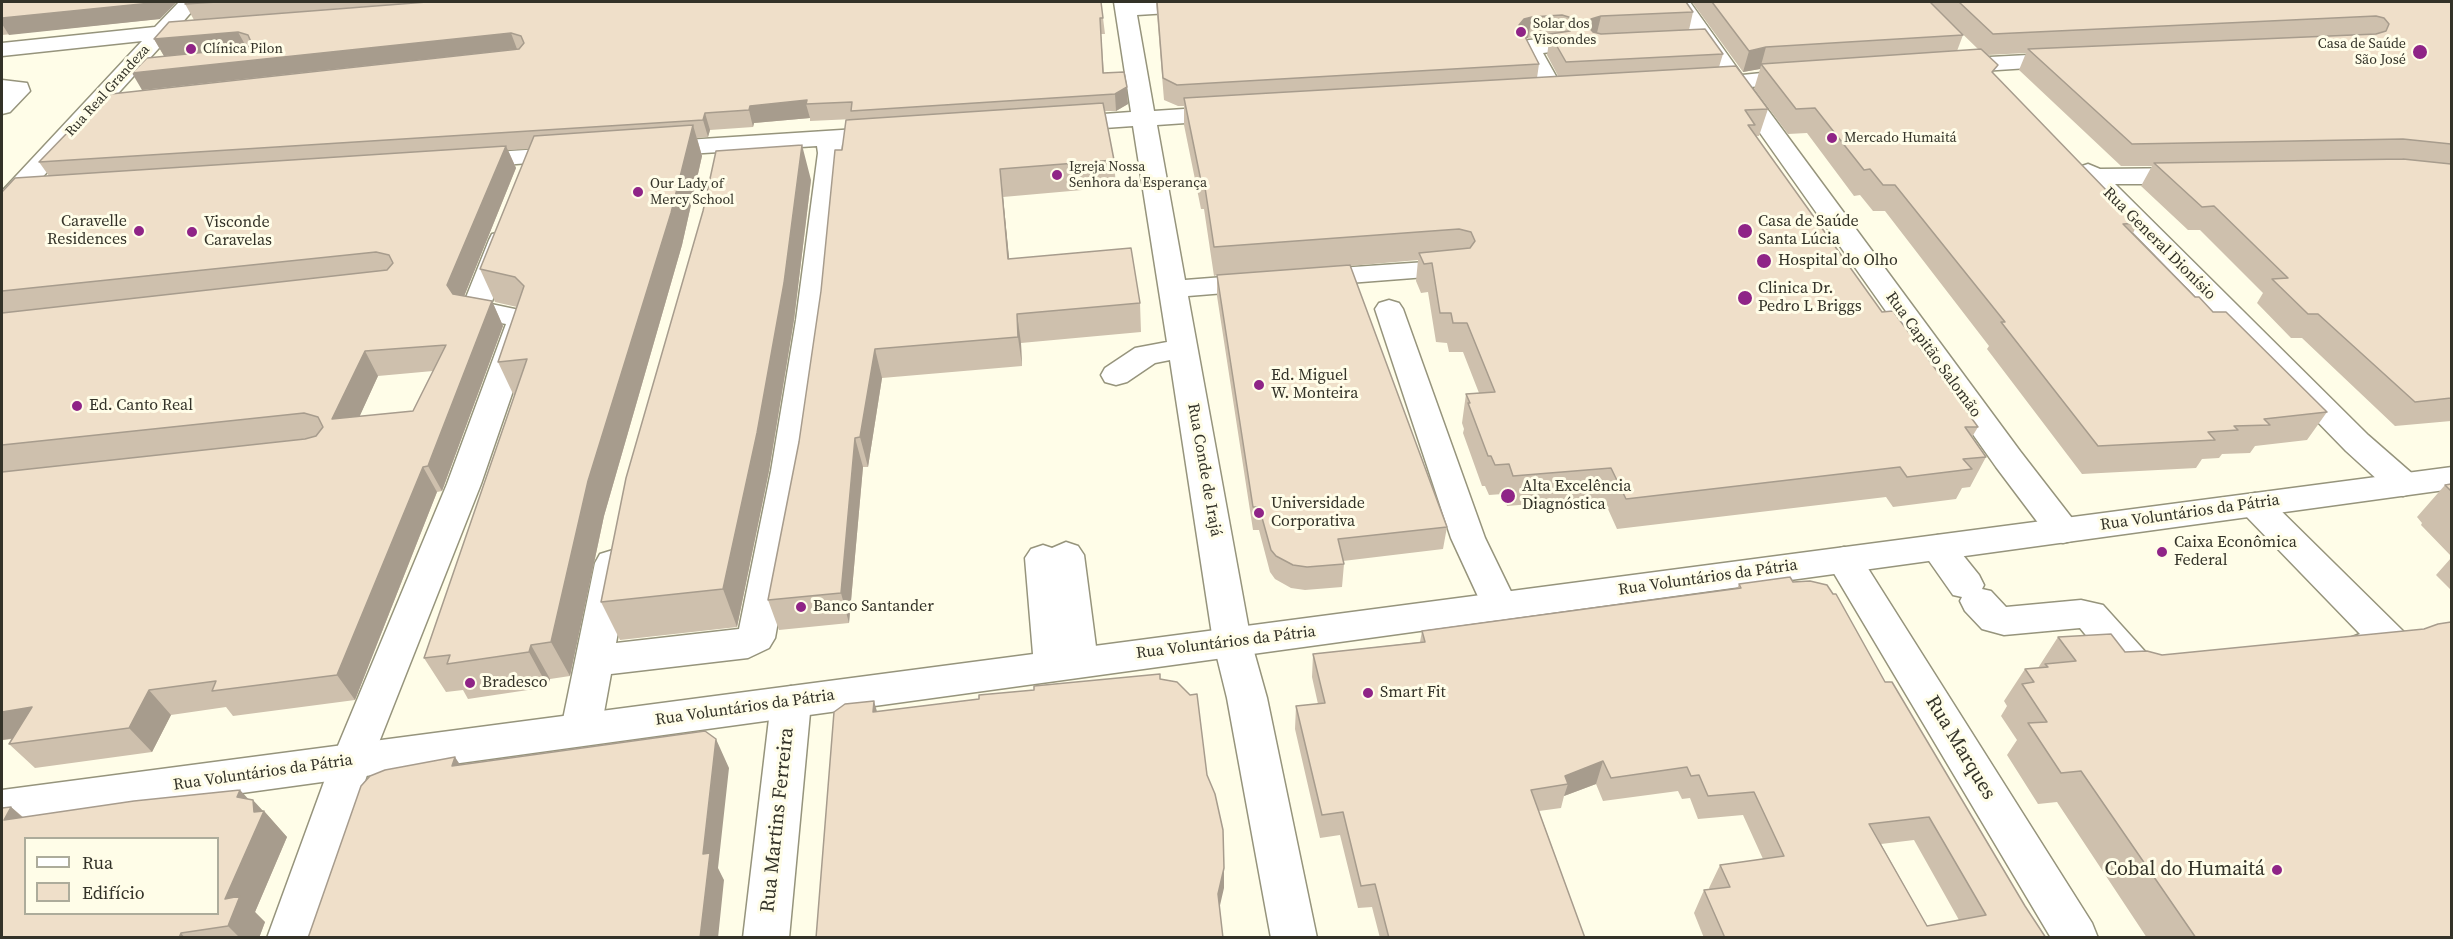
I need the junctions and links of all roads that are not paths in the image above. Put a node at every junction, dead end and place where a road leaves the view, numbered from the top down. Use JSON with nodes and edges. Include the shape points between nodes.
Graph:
{"nodes":[{"id":1,"x":190,"y":2,"type":"edge"},
{"id":2,"x":1680,"y":2,"type":"edge"},
{"id":3,"x":1216,"y":4,"type":"edge"},
{"id":4,"x":1125,"y":5,"type":"edge"},
{"id":5,"x":221,"y":26,"type":"edge"},
{"id":6,"x":162,"y":31,"type":"junction"},
{"id":7,"x":1707,"y":41,"type":"junction"},
{"id":8,"x":1955,"y":41,"type":"edge"},
{"id":9,"x":1679,"y":42,"type":"edge"},
{"id":10,"x":1558,"y":45,"type":"edge"},
{"id":11,"x":2,"y":49,"type":"edge"},
{"id":12,"x":2088,"y":59,"type":"edge"},
{"id":13,"x":1978,"y":64,"type":"junction"},
{"id":14,"x":156,"y":67,"type":"edge"},
{"id":15,"x":1932,"y":67,"type":"edge"},
{"id":16,"x":129,"y":68,"type":"junction"},
{"id":17,"x":1829,"y":74,"type":"edge"},
{"id":18,"x":1736,"y":83,"type":"junction"},
{"id":19,"x":1682,"y":86,"type":"edge"},
{"id":20,"x":2,"y":87,"type":"edge"},
{"id":21,"x":2003,"y":89,"type":"edge"},
{"id":22,"x":1554,"y":94,"type":"edge"},
{"id":23,"x":129,"y":101,"type":"edge"},
{"id":24,"x":97,"y":104,"type":"junction"},
{"id":25,"x":2,"y":107,"type":"edge"},
{"id":26,"x":1250,"y":111,"type":"edge"},
{"id":27,"x":1145,"y":118,"type":"junction"},
{"id":28,"x":1038,"y":125,"type":"edge"},
{"id":29,"x":908,"y":133,"type":"edge"},
{"id":30,"x":839,"y":137,"type":"junction"},
{"id":31,"x":718,"y":145,"type":"junction"},
{"id":32,"x":638,"y":150,"type":"edge"},
{"id":33,"x":593,"y":153,"type":"edge"},
{"id":34,"x":2069,"y":153,"type":"edge"},
{"id":35,"x":536,"y":156,"type":"junction"},
{"id":36,"x":441,"y":163,"type":"edge"},
{"id":37,"x":714,"y":170,"type":"edge"},
{"id":38,"x":2210,"y":176,"type":"edge"},
{"id":39,"x":2093,"y":177,"type":"junction"},
{"id":40,"x":50,"y":190,"type":"edge"},
{"id":41,"x":6,"y":197,"type":"edge"},
{"id":42,"x":1455,"y":268,"type":"edge"},
{"id":43,"x":1174,"y":290,"type":"junction"},
{"id":44,"x":1389,"y":309,"type":"dead end"},
{"id":45,"x":1184,"y":349,"type":"junction"},
{"id":46,"x":1116,"y":375,"type":"dead end"},
{"id":47,"x":820,"y":407,"type":"edge"},
{"id":48,"x":2451,"y":478,"type":"edge"},
{"id":49,"x":2403,"y":484,"type":"junction"},
{"id":50,"x":2255,"y":505,"type":"junction"},
{"id":51,"x":2063,"y":531,"type":"junction"},
{"id":52,"x":618,"y":538,"type":"edge"},
{"id":53,"x":1938,"y":548,"type":"junction"},
{"id":54,"x":1054,"y":556,"type":"dead end"},
{"id":55,"x":1844,"y":560,"type":"junction"},
{"id":56,"x":1500,"y":606,"type":"junction"},
{"id":57,"x":1232,"y":641,"type":"junction"},
{"id":58,"x":2328,"y":651,"type":"edge"},
{"id":59,"x":594,"y":661,"type":"junction"},
{"id":60,"x":1066,"y":664,"type":"junction"},
{"id":61,"x":2173,"y":666,"type":"edge"},
{"id":62,"x":791,"y":702,"type":"junction"},
{"id":63,"x":581,"y":729,"type":"junction"},
{"id":64,"x":352,"y":760,"type":"junction"},
{"id":65,"x":2,"y":808,"type":"edge"},
{"id":66,"x":290,"y":938,"type":"edge"},
{"id":67,"x":765,"y":938,"type":"edge"},
{"id":68,"x":1294,"y":938,"type":"edge"},
{"id":69,"x":2076,"y":938,"type":"edge"}],
"edges":[{"from":1,"to":6,"type":"street","name":"Rua Real Grandeza"},
{"from":2,"to":7,"type":"street","name":"Rua Capitão Salomão"},
{"from":3,"to":4,"type":"street"},
{"from":4,"to":27,"type":"street","name":"Rua Conde de Irajá"},
{"from":5,"to":6,"type":"street"},
{"from":6,"to":11,"type":"street"},
{"from":6,"to":16,"type":"street","name":"Rua Real Grandeza"},
{"from":7,"to":9,"type":"street"},
{"from":7,"to":18,"type":"street","name":"Rua Capitão Salomão"},
{"from":8,"to":13,"type":"street"},
{"from":10,"to":22,"type":"street","via":[[1529,47]]},
{"from":12,"to":13,"type":"street"},
{"from":13,"to":15,"type":"street"},
{"from":13,"to":21,"type":"street"},
{"from":14,"to":16,"type":"street"},
{"from":16,"to":24,"type":"street","name":"Rua Real Grandeza"},
{"from":17,"to":18,"type":"street"},
{"from":18,"to":19,"type":"street"},
{"from":18,"to":51,"type":"street","name":"Rua Capitão Salomão"},
{"from":20,"to":25,"type":"street","via":[[19,91]]},
{"from":23,"to":24,"type":"street"},
{"from":24,"to":41,"type":"street","name":"Rua Real Grandeza"},
{"from":26,"to":27,"type":"street"},
{"from":27,"to":28,"type":"street"},
{"from":27,"to":43,"type":"street","name":"Rua Conde de Irajá"},
{"from":29,"to":30,"type":"street"},
{"from":30,"to":31,"type":"street"},
{"from":30,"to":47,"type":"street","via":[[840,241]]},
{"from":30,"to":59,"type":"street","via":[[830,153],[811,320],[788,471],[756,638],[748,643]]},
{"from":31,"to":32,"type":"street"},
{"from":31,"to":37,"type":"street"},
{"from":33,"to":35,"type":"street"},
{"from":34,"to":39,"type":"street","name":"Rua General Dionísio"},
{"from":35,"to":36,"type":"street"},
{"from":35,"to":64,"type":"street","via":[[475,310],[522,321],[464,484]]},
{"from":38,"to":39,"type":"street"},
{"from":39,"to":49,"type":"street","name":"Rua General Dionísio","via":[[2357,443]]},
{"from":40,"to":41,"type":"street"},
{"from":42,"to":43,"type":"street"},
{"from":43,"to":45,"type":"street","name":"Rua Conde de Irajá"},
{"from":44,"to":56,"type":"street","via":[[1468,538]]},
{"from":45,"to":46,"type":"street","via":[[1146,355]]},
{"from":45,"to":57,"type":"street","name":"Rua Conde de Irajá"},
{"from":48,"to":49,"type":"street","name":"Rua Voluntários da Pátria"},
{"from":49,"to":50,"type":"street","name":"Rua Voluntários da Pátria"},
{"from":50,"to":51,"type":"street","name":"Rua Voluntários da Pátria"},
{"from":50,"to":58,"type":"street","via":[[2393,644]]},
{"from":51,"to":53,"type":"street","name":"Rua Voluntários da Pátria"},
{"from":52,"to":59,"type":"street"},
{"from":53,"to":55,"type":"street","name":"Rua Voluntários da Pátria"},
{"from":53,"to":61,"type":"street","via":[[1995,619],[2090,615],[2138,670]]},
{"from":54,"to":60,"type":"street"},
{"from":55,"to":56,"type":"street","name":"Rua Voluntários da Pátria"},
{"from":55,"to":69,"type":"street","name":"Rua Marques"},
{"from":56,"to":57,"type":"street","name":"Rua Voluntários da Pátria"},
{"from":57,"to":60,"type":"street","name":"Rua Voluntários da Pátria"},
{"from":57,"to":68,"type":"street","name":"Rua Conde de Irajá"},
{"from":59,"to":63,"type":"street"},
{"from":60,"to":62,"type":"street","name":"Rua Voluntários da Pátria"},
{"from":62,"to":63,"type":"street","name":"Rua Voluntários da Pátria"},
{"from":62,"to":67,"type":"street","name":"Rua Martins Ferreira"},
{"from":63,"to":64,"type":"street","name":"Rua Voluntários da Pátria"},
{"from":64,"to":65,"type":"street","name":"Rua Voluntários da Pátria"},
{"from":64,"to":66,"type":"street"}]}
